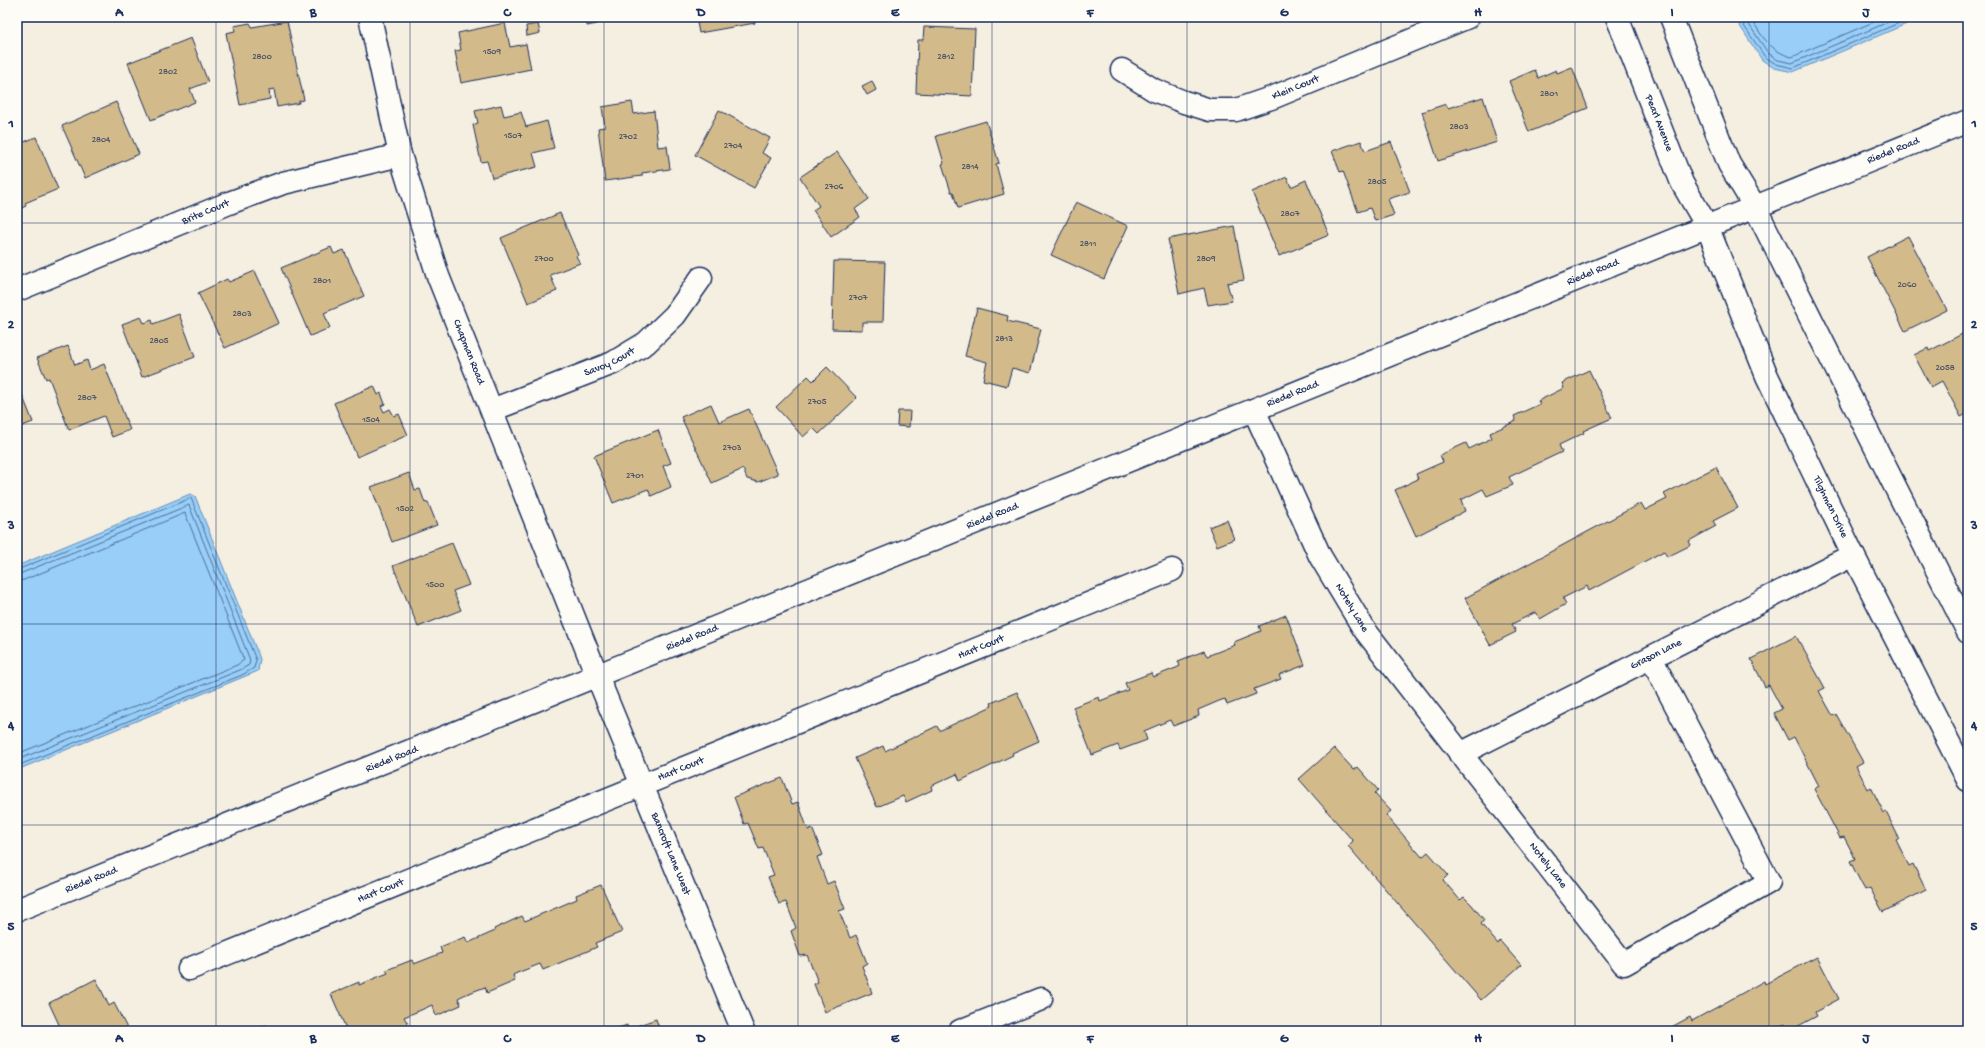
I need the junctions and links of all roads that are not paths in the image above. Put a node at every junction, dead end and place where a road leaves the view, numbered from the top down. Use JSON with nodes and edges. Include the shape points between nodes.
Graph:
{"nodes":[{"id":1,"x":370,"y":17,"type":"edge"},
{"id":2,"x":1468,"y":17,"type":"edge"},
{"id":3,"x":1617,"y":17,"type":"edge"},
{"id":4,"x":1671,"y":17,"type":"edge"},
{"id":5,"x":1122,"y":70,"type":"dead end"},
{"id":6,"x":1968,"y":121,"type":"edge"},
{"id":7,"x":400,"y":155,"type":"junction"},
{"id":8,"x":1755,"y":207,"type":"junction"},
{"id":9,"x":1707,"y":226,"type":"junction"},
{"id":10,"x":701,"y":278,"type":"dead end"},
{"id":11,"x":17,"y":290,"type":"edge"},
{"id":12,"x":492,"y":410,"type":"junction"},
{"id":13,"x":1254,"y":410,"type":"junction"},
{"id":14,"x":1853,"y":555,"type":"junction"},
{"id":15,"x":1172,"y":570,"type":"dead end"},
{"id":16,"x":1968,"y":632,"type":"edge"},
{"id":17,"x":1651,"y":658,"type":"junction"},
{"id":18,"x":598,"y":678,"type":"junction"},
{"id":19,"x":1460,"y":754,"type":"junction"},
{"id":20,"x":1968,"y":780,"type":"edge"},
{"id":21,"x":642,"y":785,"type":"junction"},
{"id":22,"x":17,"y":910,"type":"edge"},
{"id":23,"x":190,"y":969,"type":"dead end"},
{"id":24,"x":1041,"y":999,"type":"dead end"},
{"id":25,"x":743,"y":1031,"type":"edge"},
{"id":26,"x":960,"y":1031,"type":"edge"}],
"edges":[{"from":1,"to":7,"type":"street","name":"Chapman Road"},
{"from":2,"to":5,"type":"street","name":"Klein Court","via":[[1236,110],[1210,110],[1184,102],[1154,90]]},
{"from":3,"to":9,"type":"street","name":"Pearl Avenue","via":[[1682,183]]},
{"from":4,"to":8,"type":"street","via":[[1729,164]]},
{"from":6,"to":8,"type":"street","name":"Riedel Road"},
{"from":7,"to":11,"type":"street","name":"Brite Court","via":[[283,183]]},
{"from":7,"to":12,"type":"street","name":"Chapman Road","via":[[438,276]]},
{"from":8,"to":9,"type":"street","name":"Riedel Road"},
{"from":8,"to":16,"type":"street"},
{"from":9,"to":13,"type":"street","name":"Riedel Road"},
{"from":9,"to":14,"type":"street","name":"Tilghman Drive","via":[[1767,376]]},
{"from":10,"to":12,"type":"street","name":"Savoy Court","via":[[675,315],[646,343],[613,363]]},
{"from":12,"to":18,"type":"street","name":"Chapman Road"},
{"from":13,"to":18,"type":"street","name":"Riedel Road"},
{"from":13,"to":19,"type":"street","name":"Notely Lane","via":[[1324,563],[1364,629]]},
{"from":14,"to":17,"type":"street","name":"Grason Lane"},
{"from":14,"to":20,"type":"street","name":"Tilghman Drive"},
{"from":15,"to":21,"type":"street","name":"Hart Court"},
{"from":17,"to":19,"type":"street","name":"Grason Lane"},
{"from":17,"to":19,"type":"street","name":"Notely Lane","via":[[1769,882],[1624,964]]},
{"from":18,"to":21,"type":"street","name":"Bancroft Lane West"},
{"from":18,"to":22,"type":"street","name":"Riedel Road"},
{"from":21,"to":23,"type":"street","name":"Hart Court"},
{"from":21,"to":25,"type":"street","name":"Bancroft Lane West"},
{"from":24,"to":26,"type":"street"}]}
